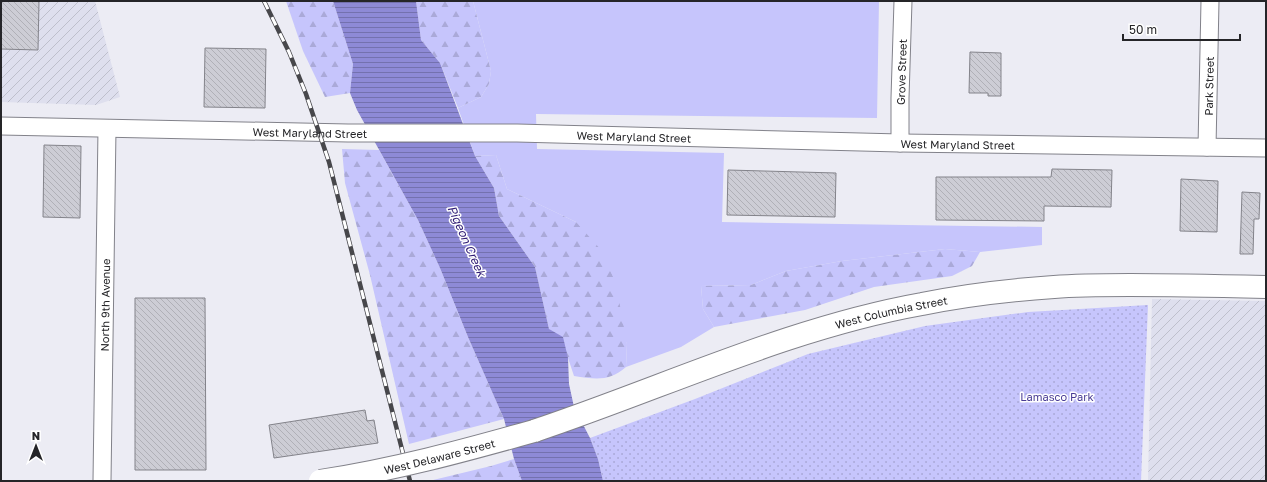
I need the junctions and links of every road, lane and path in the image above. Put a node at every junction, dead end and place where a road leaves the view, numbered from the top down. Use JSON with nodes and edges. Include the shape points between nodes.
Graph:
{"nodes":[{"id":1,"x":903,"y":1,"type":"edge"},
{"id":2,"x":1210,"y":1,"type":"edge"},
{"id":3,"x":1,"y":126,"type":"edge"},
{"id":4,"x":107,"y":129,"type":"junction"},
{"id":5,"x":900,"y":143,"type":"junction"},
{"id":6,"x":1207,"y":147,"type":"junction"},
{"id":7,"x":1266,"y":148,"type":"edge"},
{"id":8,"x":1266,"y":287,"type":"edge"},
{"id":9,"x":534,"y":430,"type":"joint"},
{"id":10,"x":102,"y":481,"type":"edge"},
{"id":11,"x":320,"y":481,"type":"edge"}],
"edges":[{"from":1,"to":5,"type":"street","name":"Grove Street"},
{"from":2,"to":6,"type":"street","name":"Park Street"},
{"from":3,"to":4,"type":"street","name":"West Maryland Street"},
{"from":4,"to":5,"type":"street","name":"West Maryland Street","via":[[517,133]]},
{"from":4,"to":10,"type":"street","name":"North 9th Avenue"},
{"from":5,"to":6,"type":"street","name":"West Maryland Street"},
{"from":6,"to":7,"type":"street","name":"West Maryland Street"},
{"from":8,"to":9,"type":"main road","name":"West Columbia Street","via":[[1055,286],[922,304],[865,316],[805,334]]},
{"from":9,"to":11,"type":"main road","name":"West Delaware Street","bridge":true,"via":[[444,456]]}]}
